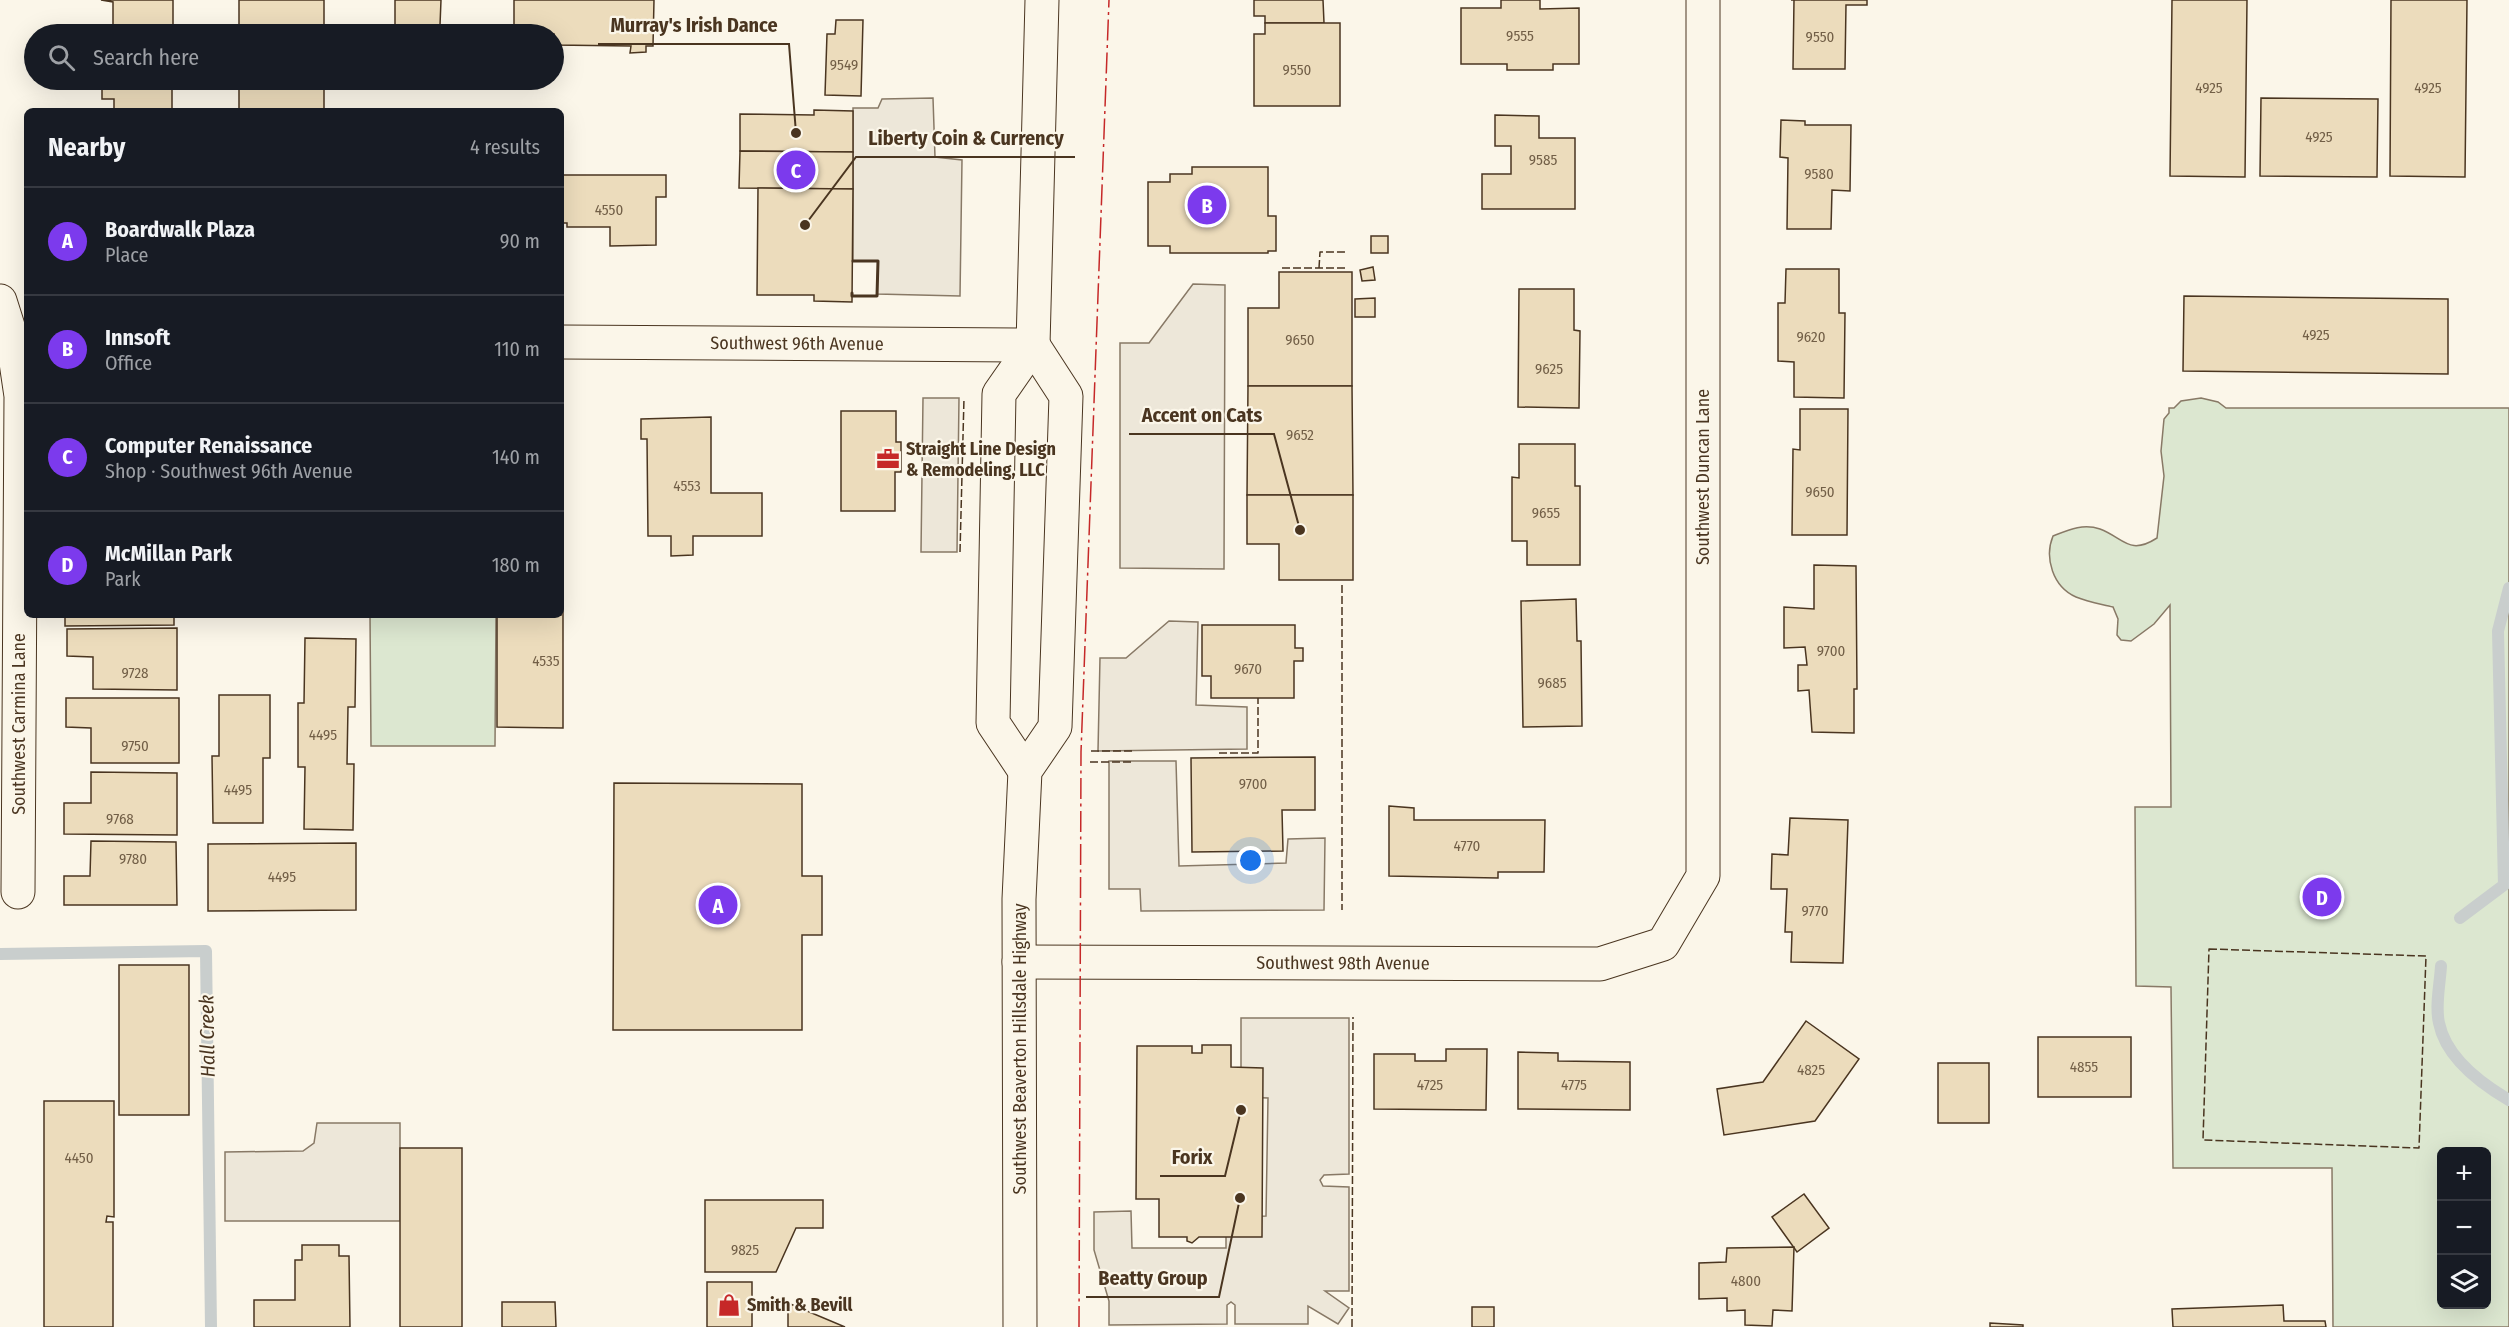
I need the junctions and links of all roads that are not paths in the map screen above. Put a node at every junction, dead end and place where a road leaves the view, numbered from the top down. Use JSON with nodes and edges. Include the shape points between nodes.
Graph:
{"nodes":[{"id":1,"x":1042,"y":0,"type":"edge"},
{"id":2,"x":1702,"y":0,"type":"edge"},
{"id":3,"x":0,"y":300,"type":"edge"},
{"id":4,"x":13,"y":342,"type":"edge"},
{"id":5,"x":564,"y":342,"type":"edge"},
{"id":6,"x":1033,"y":345,"type":"junction"},
{"id":7,"x":10,"y":637,"type":"edge"},
{"id":8,"x":1025,"y":771,"type":"junction"},
{"id":9,"x":18,"y":892,"type":"dead end"},
{"id":10,"x":1663,"y":944,"type":"joint"},
{"id":11,"x":1019,"y":962,"type":"junction"},
{"id":12,"x":1020,"y":1327,"type":"edge"}],
"edges":[{"from":1,"to":6,"type":"street"},
{"from":2,"to":10,"type":"street","name":"Southwest Duncan Lane","via":[[1703,876]]},
{"from":3,"to":4,"type":"street","name":"Southwest Carmina Lane"},
{"from":4,"to":7,"type":"street","name":"Southwest Carmina Lane","via":[[21,396]]},
{"from":5,"to":6,"type":"street","name":"Southwest 96th Avenue"},
{"from":6,"to":8,"type":"street","via":[[1066,396],[1055,727]]},
{"from":6,"to":8,"type":"street","via":[[999,394],[993,723]]},
{"from":7,"to":9,"type":"street","name":"Southwest Carmina Lane"},
{"from":8,"to":11,"type":"street","name":"Southwest Beaverton Hillsdale Highway"},
{"from":10,"to":11,"type":"street","name":"Southwest 98th Avenue","via":[[1600,964]]},
{"from":11,"to":12,"type":"street","name":"Southwest Beaverton Hillsdale Highway"}]}
